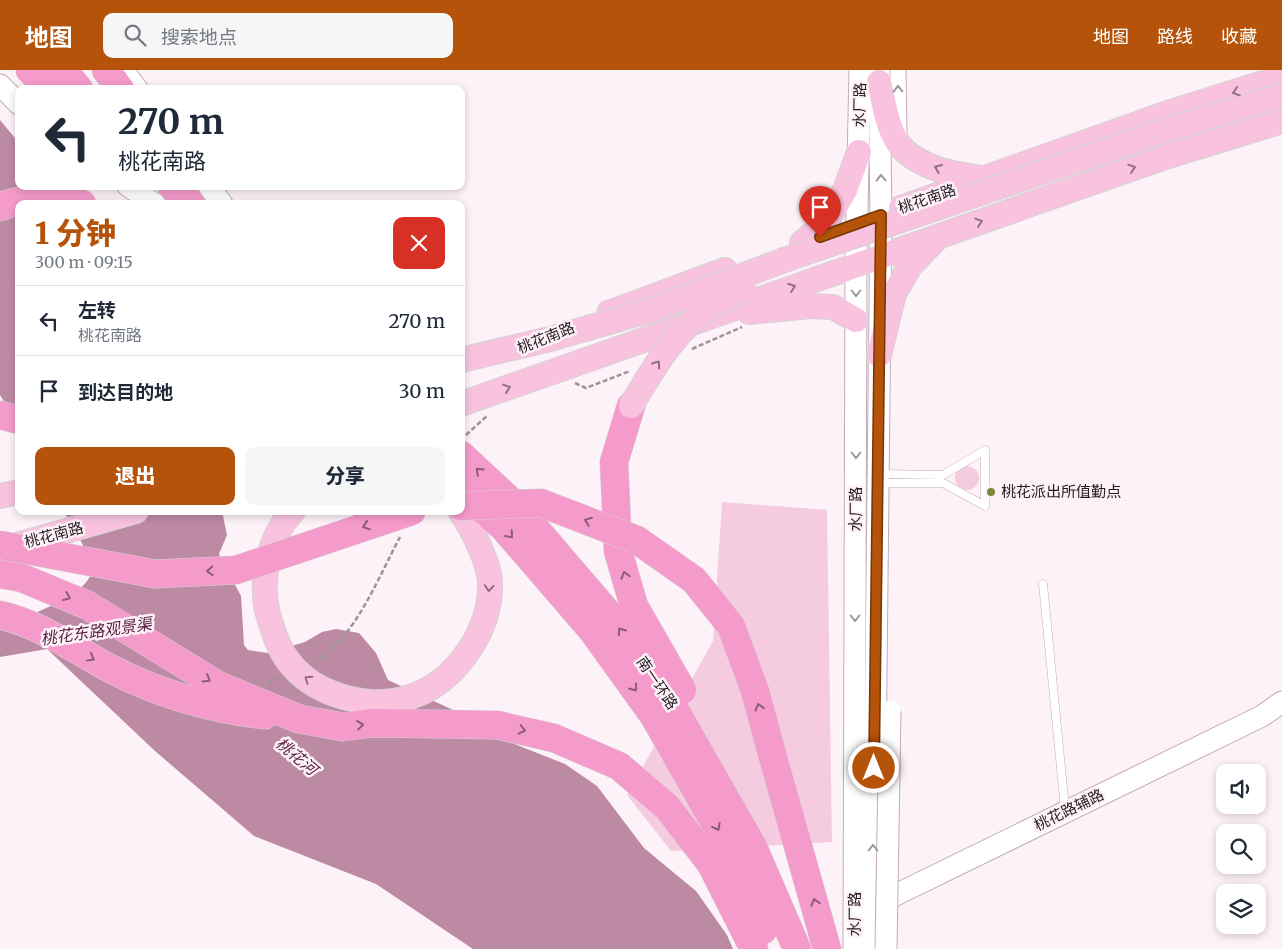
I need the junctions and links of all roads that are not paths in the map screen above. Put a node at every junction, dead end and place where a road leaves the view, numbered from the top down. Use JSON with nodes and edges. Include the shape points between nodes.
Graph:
{"nodes":[{"id":1,"x":30,"y":70,"type":"edge"},
{"id":2,"x":64,"y":70,"type":"edge"},
{"id":3,"x":77,"y":70,"type":"edge"},
{"id":4,"x":106,"y":70,"type":"edge"},
{"id":5,"x":123,"y":70,"type":"edge"},
{"id":6,"x":854,"y":70,"type":"edge"},
{"id":7,"x":879,"y":73,"type":"edge"},
{"id":8,"x":1282,"y":77,"type":"edge"},
{"id":9,"x":0,"y":85,"type":"edge"},
{"id":10,"x":46,"y":85,"type":"edge"},
{"id":11,"x":76,"y":85,"type":"edge"},
{"id":12,"x":90,"y":85,"type":"edge"},
{"id":13,"x":117,"y":85,"type":"edge"},
{"id":14,"x":134,"y":85,"type":"edge"},
{"id":15,"x":1282,"y":94,"type":"edge"},
{"id":16,"x":15,"y":100,"type":"edge"},
{"id":17,"x":1282,"y":102,"type":"edge"},
{"id":18,"x":1282,"y":121,"type":"edge"},
{"id":19,"x":859,"y":152,"type":"junction"},
{"id":20,"x":985,"y":178,"type":"junction"},
{"id":21,"x":134,"y":190,"type":"edge"},
{"id":22,"x":154,"y":190,"type":"edge"},
{"id":23,"x":175,"y":190,"type":"edge"},
{"id":24,"x":198,"y":190,"type":"edge"},
{"id":25,"x":30,"y":200,"type":"edge"},
{"id":26,"x":69,"y":200,"type":"edge"},
{"id":27,"x":149,"y":200,"type":"edge"},
{"id":28,"x":164,"y":200,"type":"edge"},
{"id":29,"x":187,"y":200,"type":"edge"},
{"id":30,"x":206,"y":200,"type":"edge"},
{"id":31,"x":15,"y":201,"type":"edge"},
{"id":32,"x":0,"y":207,"type":"edge"},
{"id":33,"x":881,"y":215,"type":"junction"},
{"id":34,"x":857,"y":224,"type":"junction"},
{"id":35,"x":940,"y":235,"type":"junction"},
{"id":36,"x":802,"y":243,"type":"junction"},
{"id":37,"x":881,"y":256,"type":"junction"},
{"id":38,"x":856,"y":264,"type":"junction"},
{"id":39,"x":710,"y":316,"type":"junction"},
{"id":40,"x":856,"y":320,"type":"junction"},
{"id":41,"x":879,"y":356,"type":"junction"},
{"id":42,"x":465,"y":359,"type":"edge"},
{"id":43,"x":465,"y":368,"type":"edge"},
{"id":44,"x":465,"y":403,"type":"edge"},
{"id":45,"x":632,"y":406,"type":"joint"},
{"id":46,"x":0,"y":415,"type":"edge"},
{"id":47,"x":15,"y":419,"type":"edge"},
{"id":48,"x":465,"y":459,"type":"edge"},
{"id":49,"x":877,"y":479,"type":"junction"},
{"id":50,"x":465,"y":494,"type":"edge"},
{"id":51,"x":465,"y":506,"type":"edge"},
{"id":52,"x":122,"y":515,"type":"edge"},
{"id":53,"x":290,"y":515,"type":"edge"},
{"id":54,"x":462,"y":515,"type":"edge"},
{"id":55,"x":407,"y":522,"type":"edge"},
{"id":56,"x":0,"y":545,"type":"edge"},
{"id":57,"x":0,"y":549,"type":"edge"},
{"id":58,"x":11,"y":576,"type":"edge"},
{"id":59,"x":1043,"y":584,"type":"dead end"},
{"id":60,"x":0,"y":615,"type":"edge"},
{"id":61,"x":875,"y":630,"type":"junction"},
{"id":62,"x":1282,"y":702,"type":"edge"},
{"id":63,"x":299,"y":719,"type":"junction"},
{"id":64,"x":1066,"y":812,"type":"junction"},
{"id":65,"x":864,"y":911,"type":"junction"},
{"id":66,"x":754,"y":949,"type":"edge"},
{"id":67,"x":770,"y":949,"type":"edge"},
{"id":68,"x":797,"y":949,"type":"edge"},
{"id":69,"x":802,"y":949,"type":"edge"},
{"id":70,"x":827,"y":949,"type":"edge"},
{"id":71,"x":854,"y":949,"type":"edge"},
{"id":72,"x":872,"y":949,"type":"edge"},
{"id":73,"x":886,"y":949,"type":"edge"}],
"edges":[{"from":1,"to":10,"type":"highway"},
{"from":2,"to":11,"type":"highway"},
{"from":3,"to":12,"type":"street"},
{"from":4,"to":13,"type":"highway"},
{"from":5,"to":14,"type":"street"},
{"from":6,"to":19,"type":"street","via":[[852,134]]},
{"from":7,"to":19,"type":"street","name":"水厂路"},
{"from":20,"to":7,"type":"main road","one_way":true,"via":[[941,170],[918,160],[901,147],[890,125]]},
{"from":33,"to":7,"type":"street","name":"水厂路","one_way":true},
{"from":8,"to":20,"type":"main road","name":"桃花南路","one_way":true,"via":[[1165,114]]},
{"from":9,"to":16,"type":"street"},
{"from":15,"to":42,"type":"main road","bridge":true,"via":[[1166,130],[815,250],[651,310]]},
{"from":45,"to":17,"type":"main road","one_way":true,"bridge":true,"via":[[656,365],[683,330],[712,305],[787,265]]},
{"from":35,"to":18,"type":"main road","one_way":true,"via":[[1168,156]]},
{"from":19,"to":34,"type":"street","name":"水厂路"},
{"from":19,"to":36,"type":"main road","via":[[845,190],[826,221]]},
{"from":20,"to":33,"type":"main road","name":"桃花南路"},
{"from":21,"to":27,"type":"street"},
{"from":22,"to":28,"type":"highway"},
{"from":23,"to":29,"type":"highway"},
{"from":24,"to":30,"type":"highway"},
{"from":25,"to":26,"type":"highway"},
{"from":31,"to":32,"type":"highway"},
{"from":33,"to":34,"type":"main road","name":"桃花南路"},
{"from":33,"to":37,"type":"street","name":"水厂路"},
{"from":34,"to":36,"type":"main road","name":"桃花南路"},
{"from":34,"to":38,"type":"street","name":"水厂路"},
{"from":35,"to":37,"type":"main road"},
{"from":35,"to":41,"type":"main road","via":[[910,266],[894,294]]},
{"from":36,"to":43,"type":"main road","name":"桃花南路","via":[[647,298]]},
{"from":37,"to":38,"type":"main road"},
{"from":37,"to":41,"type":"street","name":"水厂路"},
{"from":39,"to":38,"type":"main road","one_way":true},
{"from":38,"to":40,"type":"street","name":"水厂路","one_way":true},
{"from":39,"to":40,"type":"main road","via":[[810,306],[834,307]]},
{"from":44,"to":39,"type":"main road","one_way":true},
{"from":40,"to":65,"type":"street","name":"水厂路","one_way":true},
{"from":41,"to":49,"type":"street","name":"水厂路"},
{"from":69,"to":45,"type":"highway","one_way":true,"via":[[766,842],[634,606],[618,551],[614,500],[614,462]]},
{"from":46,"to":47,"type":"highway"},
{"from":68,"to":48,"type":"highway","name":"南一环路","one_way":true,"via":[[753,847],[666,695],[612,618],[516,506]]},
{"from":49,"to":49,"type":"lane","via":[[944,483],[985,506],[985,450],[943,474]]},
{"from":49,"to":61,"type":"street","name":"水厂路"},
{"from":50,"to":67,"type":"highway","name":"南一环路","one_way":true,"via":[[504,528],[592,630],[654,716],[733,855]]},
{"from":70,"to":51,"type":"highway","one_way":true,"bridge":true,"via":[[755,691],[731,626],[694,580],[637,540],[541,503]]},
{"from":52,"to":57,"type":"main road","name":"桃花南路"},
{"from":54,"to":53,"type":"main road","one_way":true,"via":[[480,547],[490,584],[484,623],[466,654],[446,678],[413,696],[373,702],[336,694],[307,680],[289,662],[274,636],[265,602],[265,571],[274,541]]},
{"from":55,"to":56,"type":"highway","one_way":true,"bridge":true,"via":[[236,570],[155,574]]},
{"from":58,"to":63,"type":"highway","one_way":true,"via":[[87,605],[219,686]]},
{"from":59,"to":64,"type":"lane"},
{"from":60,"to":63,"type":"highway","one_way":true,"via":[[38,629],[114,670],[173,696],[229,711]]},
{"from":65,"to":61,"type":"street","name":"水厂路","one_way":true},
{"from":61,"to":73,"type":"street","bridge":true,"via":[[887,666],[890,711]]},
{"from":62,"to":64,"type":"street","name":"桃花路辅路","via":[[1262,716]]},
{"from":63,"to":66,"type":"highway","one_way":true,"via":[[343,727],[373,724],[497,725],[554,738],[619,766],[667,807],[711,864]]},
{"from":64,"to":65,"type":"street","name":"桃花路辅路"},
{"from":65,"to":71,"type":"street","name":"水厂路"},
{"from":65,"to":72,"type":"street","name":"水厂路"}]}
